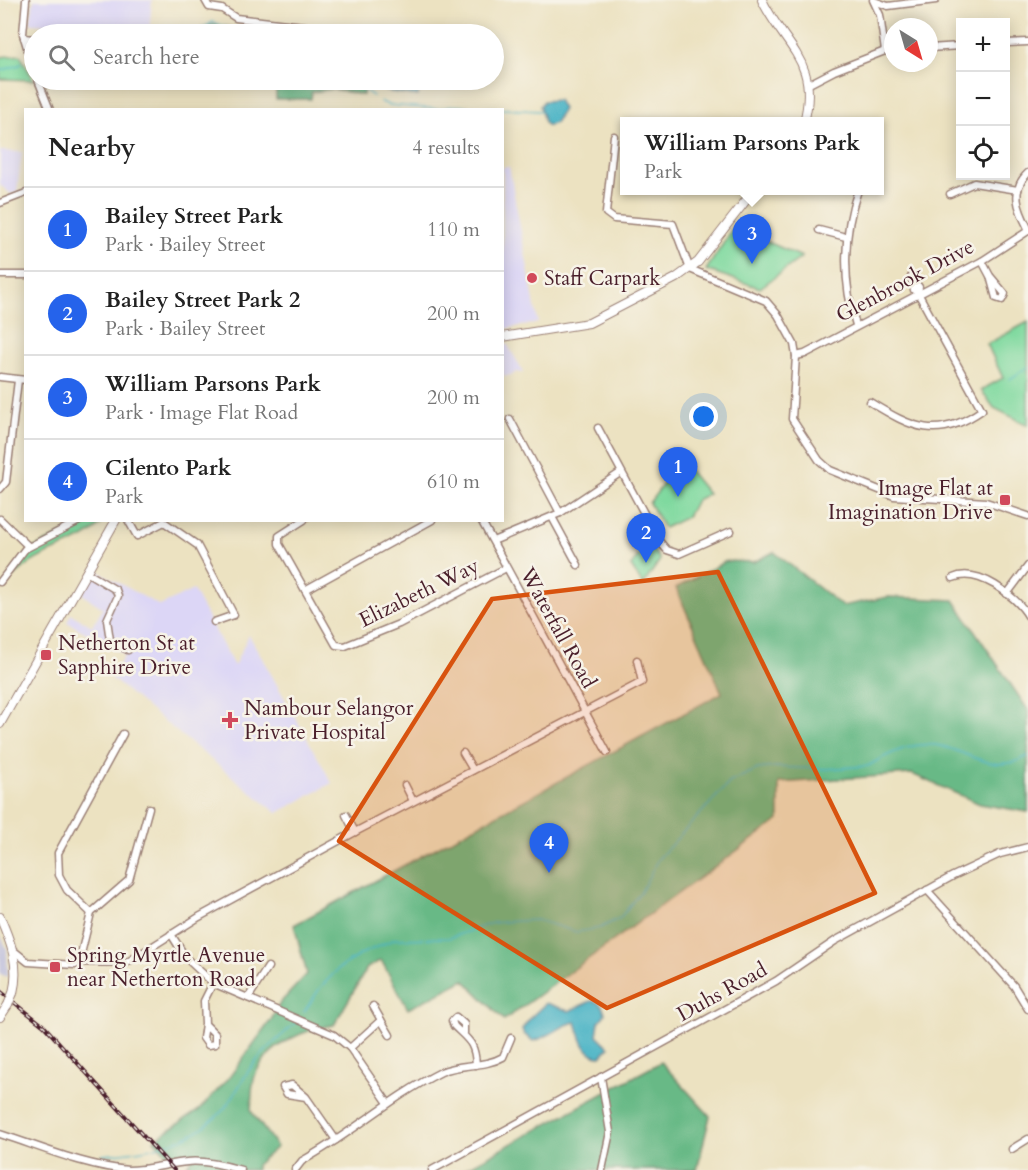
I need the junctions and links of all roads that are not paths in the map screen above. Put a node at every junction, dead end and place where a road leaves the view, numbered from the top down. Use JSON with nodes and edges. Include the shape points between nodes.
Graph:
{"nodes":[{"id":1,"x":26,"y":0,"type":"edge"},
{"id":2,"x":205,"y":0,"type":"edge"},
{"id":3,"x":762,"y":0,"type":"edge"},
{"id":4,"x":873,"y":0,"type":"edge"},
{"id":5,"x":936,"y":0,"type":"edge"},
{"id":6,"x":25,"y":24,"type":"edge"},
{"id":7,"x":287,"y":24,"type":"edge"},
{"id":8,"x":1028,"y":42,"type":"edge"},
{"id":9,"x":1010,"y":43,"type":"edge"},
{"id":10,"x":884,"y":44,"type":"edge"},
{"id":11,"x":956,"y":46,"type":"edge"},
{"id":12,"x":938,"y":47,"type":"edge"},
{"id":13,"x":884,"y":51,"type":"edge"},
{"id":14,"x":809,"y":84,"type":"junction"},
{"id":15,"x":42,"y":90,"type":"edge"},
{"id":16,"x":49,"y":108,"type":"edge"},
{"id":17,"x":805,"y":117,"type":"edge"},
{"id":18,"x":614,"y":136,"type":"dead end"},
{"id":19,"x":1028,"y":173,"type":"edge"},
{"id":20,"x":1018,"y":190,"type":"junction"},
{"id":21,"x":24,"y":194,"type":"edge"},
{"id":22,"x":950,"y":194,"type":"dead end"},
{"id":23,"x":750,"y":195,"type":"edge"},
{"id":24,"x":857,"y":195,"type":"edge"},
{"id":25,"x":0,"y":203,"type":"edge"},
{"id":26,"x":819,"y":230,"type":"dead end"},
{"id":27,"x":1028,"y":230,"type":"edge"},
{"id":28,"x":846,"y":237,"type":"junction"},
{"id":29,"x":982,"y":261,"type":"junction"},
{"id":30,"x":690,"y":269,"type":"junction"},
{"id":31,"x":0,"y":275,"type":"edge"},
{"id":32,"x":24,"y":275,"type":"edge"},
{"id":33,"x":990,"y":276,"type":"dead end"},
{"id":34,"x":918,"y":293,"type":"junction"},
{"id":35,"x":856,"y":325,"type":"junction"},
{"id":36,"x":504,"y":337,"type":"edge"},
{"id":37,"x":796,"y":356,"type":"junction"},
{"id":38,"x":0,"y":377,"type":"edge"},
{"id":39,"x":22,"y":380,"type":"edge"},
{"id":40,"x":870,"y":402,"type":"dead end"},
{"id":41,"x":510,"y":420,"type":"dead end"},
{"id":42,"x":598,"y":428,"type":"dead end"},
{"id":43,"x":620,"y":473,"type":"junction"},
{"id":44,"x":0,"y":489,"type":"edge"},
{"id":45,"x":560,"y":513,"type":"junction"},
{"id":46,"x":1028,"y":516,"type":"edge"},
{"id":47,"x":552,"y":517,"type":"junction"},
{"id":48,"x":0,"y":519,"type":"edge"},
{"id":49,"x":77,"y":522,"type":"edge"},
{"id":50,"x":115,"y":522,"type":"edge"},
{"id":51,"x":129,"y":522,"type":"edge"},
{"id":52,"x":164,"y":522,"type":"edge"},
{"id":53,"x":164,"y":522,"type":"edge"},
{"id":54,"x":300,"y":522,"type":"edge"},
{"id":55,"x":428,"y":522,"type":"edge"},
{"id":56,"x":482,"y":522,"type":"edge"},
{"id":57,"x":731,"y":531,"type":"dead end"},
{"id":58,"x":493,"y":541,"type":"junction"},
{"id":59,"x":28,"y":546,"type":"junction"},
{"id":60,"x":578,"y":565,"type":"dead end"},
{"id":61,"x":1028,"y":566,"type":"edge"},
{"id":62,"x":507,"y":568,"type":"junction"},
{"id":63,"x":86,"y":572,"type":"junction"},
{"id":64,"x":953,"y":578,"type":"dead end"},
{"id":65,"x":0,"y":582,"type":"edge"},
{"id":66,"x":305,"y":590,"type":"junction"},
{"id":67,"x":1007,"y":594,"type":"junction"},
{"id":68,"x":1028,"y":616,"type":"edge"},
{"id":69,"x":214,"y":622,"type":"dead end"},
{"id":70,"x":128,"y":650,"type":"dead end"},
{"id":71,"x":637,"y":660,"type":"dead end"},
{"id":72,"x":584,"y":710,"type":"junction"},
{"id":73,"x":0,"y":724,"type":"edge"},
{"id":74,"x":123,"y":734,"type":"dead end"},
{"id":75,"x":607,"y":752,"type":"dead end"},
{"id":76,"x":463,"y":753,"type":"dead end"},
{"id":77,"x":472,"y":770,"type":"junction"},
{"id":78,"x":405,"y":785,"type":"dead end"},
{"id":79,"x":413,"y":801,"type":"junction"},
{"id":80,"x":149,"y":807,"type":"dead end"},
{"id":81,"x":346,"y":815,"type":"dead end"},
{"id":82,"x":355,"y":832,"type":"junction"},
{"id":83,"x":1028,"y":847,"type":"edge"},
{"id":84,"x":927,"y":890,"type":"junction"},
{"id":85,"x":91,"y":913,"type":"junction"},
{"id":86,"x":0,"y":917,"type":"edge"},
{"id":87,"x":171,"y":934,"type":"junction"},
{"id":88,"x":13,"y":950,"type":"junction"},
{"id":89,"x":28,"y":962,"type":"junction"},
{"id":90,"x":79,"y":962,"type":"junction"},
{"id":91,"x":16,"y":967,"type":"junction"},
{"id":92,"x":268,"y":967,"type":"dead end"},
{"id":93,"x":213,"y":983,"type":"junction"},
{"id":94,"x":248,"y":998,"type":"junction"},
{"id":95,"x":374,"y":1006,"type":"dead end"},
{"id":96,"x":1028,"y":1009,"type":"edge"},
{"id":97,"x":0,"y":1017,"type":"edge"},
{"id":98,"x":381,"y":1020,"type":"junction"},
{"id":99,"x":205,"y":1024,"type":"dead end"},
{"id":100,"x":464,"y":1033,"type":"dead end"},
{"id":101,"x":390,"y":1035,"type":"dead end"},
{"id":102,"x":511,"y":1038,"type":"dead end"},
{"id":103,"x":350,"y":1048,"type":"junction"},
{"id":104,"x":476,"y":1065,"type":"junction"},
{"id":105,"x":601,"y":1077,"type":"junction"},
{"id":106,"x":306,"y":1096,"type":"dead end"},
{"id":107,"x":388,"y":1103,"type":"junction"},
{"id":108,"x":0,"y":1134,"type":"edge"},
{"id":109,"x":1028,"y":1139,"type":"edge"},
{"id":110,"x":336,"y":1140,"type":"junction"},
{"id":111,"x":1012,"y":1149,"type":"dead end"},
{"id":112,"x":127,"y":1170,"type":"edge"},
{"id":113,"x":241,"y":1170,"type":"edge"},
{"id":114,"x":295,"y":1170,"type":"edge"},
{"id":115,"x":432,"y":1170,"type":"edge"},
{"id":116,"x":602,"y":1170,"type":"edge"}],
"edges":[{"from":1,"to":6,"type":"street"},
{"from":2,"to":7,"type":"street","via":[[209,7],[237,18]]},
{"from":3,"to":14,"type":"main road","via":[[798,55]]},
{"from":4,"to":5,"type":"street","via":[[888,6]]},
{"from":4,"to":10,"type":"street","via":[[880,15]]},
{"from":8,"to":9,"type":"street"},
{"from":11,"to":12,"type":"street"},
{"from":13,"to":14,"type":"street"},
{"from":14,"to":17,"type":"main road"},
{"from":15,"to":16,"type":"street"},
{"from":18,"to":30,"type":"street","via":[[606,213],[614,219],[673,224]]},
{"from":19,"to":20,"type":"street"},
{"from":20,"to":22,"type":"street","via":[[974,183]]},
{"from":20,"to":27,"type":"street","via":[[1018,209]]},
{"from":21,"to":25,"type":"street"},
{"from":23,"to":30,"type":"main road"},
{"from":24,"to":28,"type":"street"},
{"from":26,"to":28,"type":"street"},
{"from":27,"to":29,"type":"street","name":"Glenbrook Drive"},
{"from":28,"to":35,"type":"street","via":[[848,301]]},
{"from":29,"to":33,"type":"street"},
{"from":29,"to":34,"type":"street","name":"Glenbrook Drive"},
{"from":30,"to":36,"type":"main road","via":[[590,323]]},
{"from":30,"to":37,"type":"street","via":[[766,301],[778,315]]},
{"from":31,"to":32,"type":"street"},
{"from":34,"to":35,"type":"street","name":"Glenbrook Drive"},
{"from":34,"to":40,"type":"street","via":[[982,410],[946,430],[923,428]]},
{"from":35,"to":37,"type":"street","name":"Glenbrook Drive"},
{"from":37,"to":46,"type":"street","via":[[792,419],[826,468],[894,496],[986,502]]},
{"from":38,"to":39,"type":"street"},
{"from":39,"to":44,"type":"street","via":[[6,482]]},
{"from":41,"to":45,"type":"street"},
{"from":42,"to":43,"type":"street"},
{"from":43,"to":45,"type":"street"},
{"from":43,"to":57,"type":"street","via":[[667,550],[679,554]]},
{"from":45,"to":47,"type":"street"},
{"from":47,"to":58,"type":"street"},
{"from":47,"to":60,"type":"street"},
{"from":48,"to":59,"type":"street"},
{"from":49,"to":59,"type":"street"},
{"from":50,"to":63,"type":"main road"},
{"from":51,"to":52,"type":"street","via":[[137,536]]},
{"from":53,"to":69,"type":"street","via":[[197,545],[234,615]]},
{"from":54,"to":66,"type":"street","via":[[279,536],[279,544]]},
{"from":55,"to":66,"type":"street"},
{"from":56,"to":58,"type":"street","name":"Waterfall Road"},
{"from":58,"to":62,"type":"street","name":"Waterfall Road"},
{"from":59,"to":65,"type":"street"},
{"from":61,"to":67,"type":"street"},
{"from":62,"to":66,"type":"street","name":"Elizabeth Way","via":[[399,624],[345,646],[336,645],[330,638]]},
{"from":62,"to":72,"type":"street","name":"Waterfall Road"},
{"from":63,"to":70,"type":"street","via":[[116,590],[118,596],[107,620],[110,640]]},
{"from":63,"to":73,"type":"main road"},
{"from":64,"to":67,"type":"street","via":[[971,575]]},
{"from":67,"to":68,"type":"street"},
{"from":71,"to":72,"type":"street","via":[[642,682]]},
{"from":72,"to":75,"type":"street","name":"Waterfall Road"},
{"from":72,"to":77,"type":"street"},
{"from":74,"to":85,"type":"street","via":[[58,853],[59,875],[67,890]]},
{"from":76,"to":77,"type":"street"},
{"from":77,"to":79,"type":"street"},
{"from":78,"to":79,"type":"street"},
{"from":79,"to":82,"type":"street"},
{"from":80,"to":85,"type":"street","via":[[129,880]]},
{"from":81,"to":82,"type":"street"},
{"from":82,"to":87,"type":"street"},
{"from":83,"to":84,"type":"street","name":"Duhs Road","via":[[975,864]]},
{"from":84,"to":96,"type":"street","via":[[1014,986]]},
{"from":84,"to":105,"type":"street","name":"Duhs Road","via":[[835,941],[776,981]]},
{"from":85,"to":90,"type":"street"},
{"from":86,"to":88,"type":"main road"},
{"from":87,"to":90,"type":"street","via":[[126,963]]},
{"from":87,"to":93,"type":"street","via":[[186,958]]},
{"from":88,"to":89,"type":"street"},
{"from":88,"to":91,"type":"main road"},
{"from":89,"to":90,"type":"street"},
{"from":89,"to":91,"type":"street"},
{"from":91,"to":97,"type":"main road","bridge":true,"via":[[13,993]]},
{"from":92,"to":94,"type":"street"},
{"from":93,"to":94,"type":"street"},
{"from":93,"to":99,"type":"street","via":[[204,1001]]},
{"from":94,"to":103,"type":"street","via":[[334,1035]]},
{"from":95,"to":98,"type":"street"},
{"from":98,"to":101,"type":"street"},
{"from":98,"to":103,"type":"street"},
{"from":100,"to":104,"type":"street","via":[[472,1044]]},
{"from":102,"to":104,"type":"street","via":[[503,1057]]},
{"from":103,"to":107,"type":"street"},
{"from":104,"to":107,"type":"street","via":[[444,1071]]},
{"from":105,"to":115,"type":"street","name":"Duhs Road"},
{"from":105,"to":116,"type":"street","via":[[610,1132]]},
{"from":106,"to":110,"type":"street"},
{"from":107,"to":110,"type":"street"},
{"from":108,"to":112,"type":"street"},
{"from":109,"to":111,"type":"street"},
{"from":110,"to":114,"type":"street","via":[[302,1161]]},
{"from":112,"to":113,"type":"street","via":[[188,1162]]}]}
